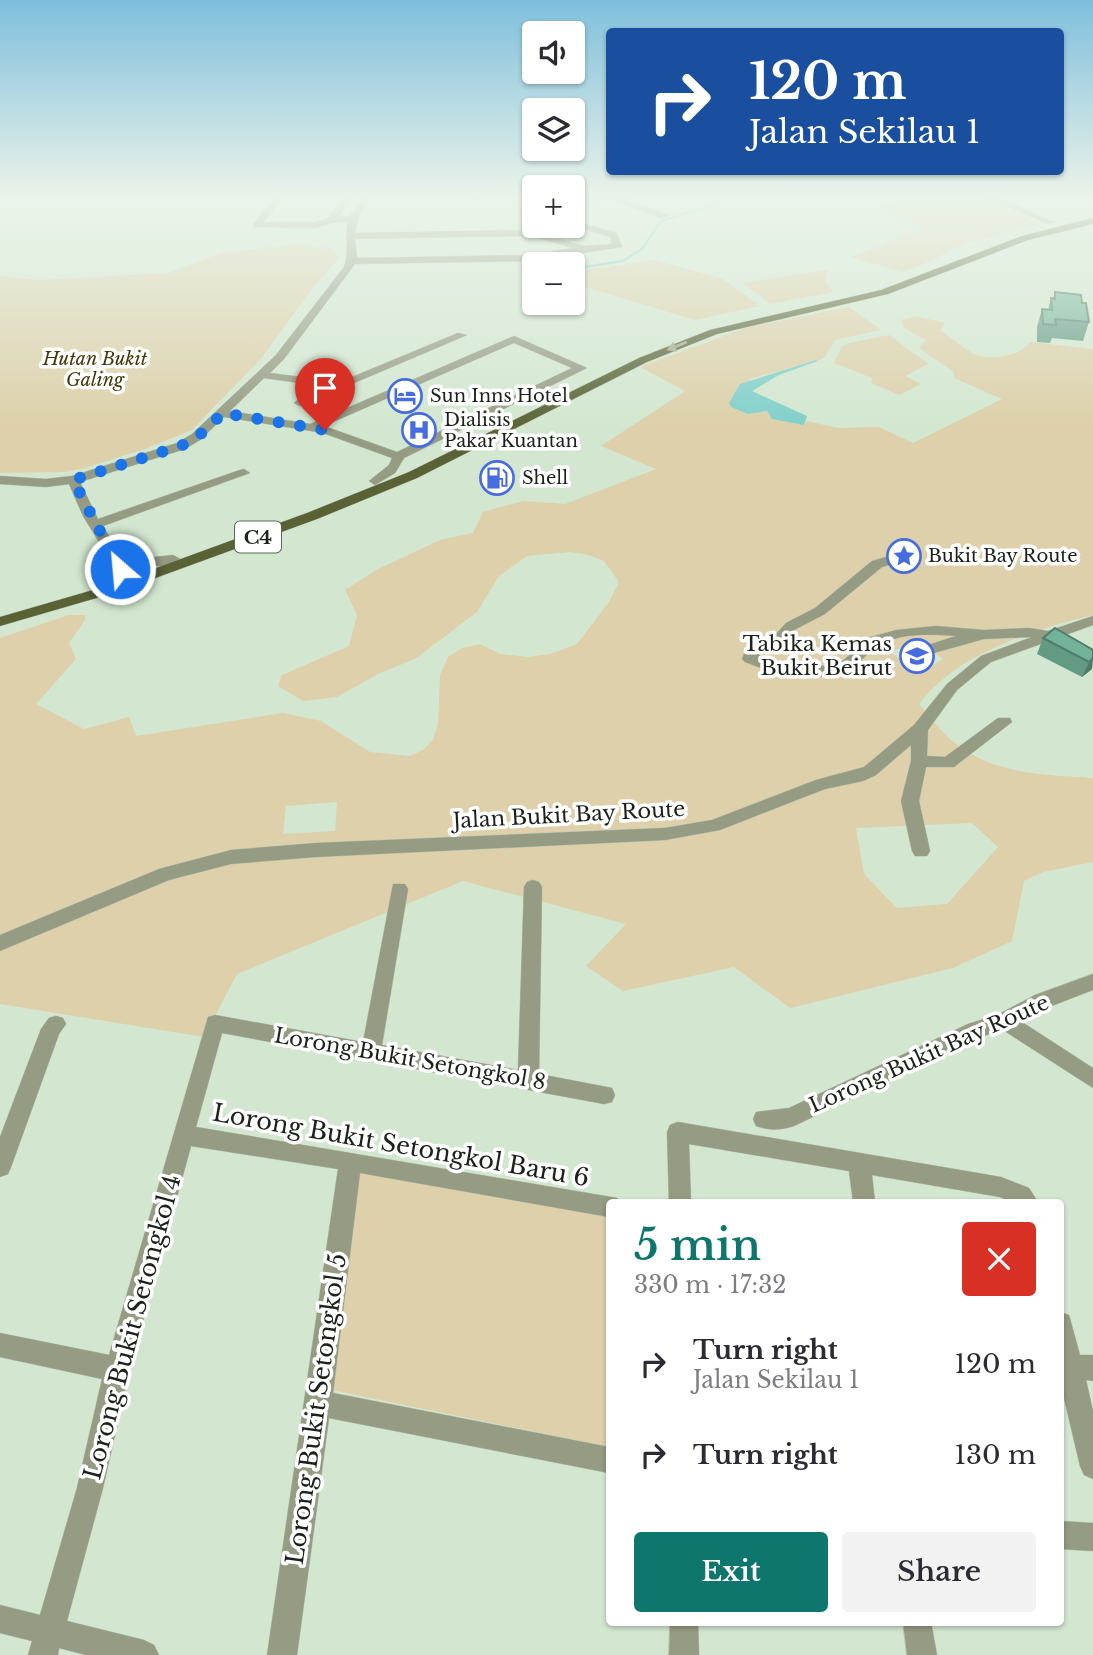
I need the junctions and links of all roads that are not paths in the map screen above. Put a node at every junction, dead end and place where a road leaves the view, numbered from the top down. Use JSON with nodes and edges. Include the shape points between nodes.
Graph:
{"nodes":[{"id":1,"x":342,"y":274,"type":"edge"},
{"id":2,"x":901,"y":274,"type":"edge"},
{"id":3,"x":930,"y":274,"type":"edge"},
{"id":4,"x":462,"y":335,"type":"dead end"},
{"id":5,"x":263,"y":374,"type":"junction"},
{"id":6,"x":342,"y":386,"type":"junction"},
{"id":7,"x":300,"y":403,"type":"dead end"},
{"id":8,"x":223,"y":413,"type":"junction"},
{"id":9,"x":313,"y":427,"type":"junction"},
{"id":10,"x":398,"y":456,"type":"junction"},
{"id":11,"x":244,"y":473,"type":"dead end"},
{"id":12,"x":0,"y":480,"type":"edge"},
{"id":13,"x":73,"y":480,"type":"junction"},
{"id":14,"x":375,"y":481,"type":"junction"},
{"id":15,"x":96,"y":524,"type":"junction"},
{"id":16,"x":113,"y":552,"type":"junction"},
{"id":17,"x":904,"y":556,"type":"dead end"},
{"id":18,"x":173,"y":559,"type":"junction"},
{"id":19,"x":102,"y":582,"type":"junction"},
{"id":20,"x":0,"y":612,"type":"edge"},
{"id":21,"x":1093,"y":620,"type":"edge"},
{"id":22,"x":0,"y":622,"type":"edge"},
{"id":23,"x":989,"y":635,"type":"junction"},
{"id":24,"x":1050,"y":635,"type":"junction"},
{"id":25,"x":1069,"y":646,"type":"edge"},
{"id":26,"x":930,"y":649,"type":"dead end"},
{"id":27,"x":1004,"y":722,"type":"dead end"},
{"id":28,"x":920,"y":729,"type":"junction"},
{"id":29,"x":919,"y":761,"type":"junction"},
{"id":30,"x":921,"y":851,"type":"dead end"},
{"id":31,"x":533,"y":887,"type":"dead end"},
{"id":32,"x":399,"y":889,"type":"dead end"},
{"id":33,"x":0,"y":943,"type":"edge"},
{"id":34,"x":1093,"y":982,"type":"edge"},
{"id":35,"x":1005,"y":1021,"type":"junction"},
{"id":36,"x":215,"y":1023,"type":"joint"},
{"id":37,"x":56,"y":1024,"type":"dead end"},
{"id":38,"x":371,"y":1052,"type":"junction"},
{"id":39,"x":1093,"y":1079,"type":"edge"},
{"id":40,"x":528,"y":1081,"type":"junction"},
{"id":41,"x":604,"y":1095,"type":"dead end"},
{"id":42,"x":764,"y":1119,"type":"dead end"},
{"id":43,"x":183,"y":1135,"type":"junction"},
{"id":44,"x":350,"y":1162,"type":"junction"},
{"id":45,"x":859,"y":1163,"type":"junction"},
{"id":46,"x":0,"y":1167,"type":"edge"},
{"id":47,"x":680,"y":1199,"type":"edge"},
{"id":48,"x":864,"y":1199,"type":"edge"},
{"id":49,"x":1024,"y":1199,"type":"edge"},
{"id":50,"x":606,"y":1205,"type":"edge"},
{"id":51,"x":1064,"y":1332,"type":"edge"},
{"id":52,"x":0,"y":1345,"type":"edge"},
{"id":53,"x":1082,"y":1367,"type":"edge"},
{"id":54,"x":117,"y":1368,"type":"junction"},
{"id":55,"x":319,"y":1403,"type":"junction"},
{"id":56,"x":606,"y":1459,"type":"edge"},
{"id":57,"x":1093,"y":1466,"type":"edge"},
{"id":58,"x":1064,"y":1535,"type":"edge"},
{"id":59,"x":1093,"y":1537,"type":"edge"},
{"id":60,"x":0,"y":1619,"type":"edge"},
{"id":61,"x":684,"y":1626,"type":"edge"},
{"id":62,"x":918,"y":1626,"type":"edge"},
{"id":63,"x":46,"y":1643,"type":"edge"},
{"id":64,"x":139,"y":1654,"type":"edge"},
{"id":65,"x":282,"y":1655,"type":"edge"},
{"id":66,"x":684,"y":1655,"type":"edge"},
{"id":67,"x":922,"y":1655,"type":"edge"}],
"edges":[{"from":1,"to":5,"type":"street"},
{"from":2,"to":14,"type":"main road","number":"C4","via":[[671,336]]},
{"from":3,"to":22,"type":"main road","number":"C4","one_way":true,"via":[[884,292],[714,332],[643,360],[426,469],[312,516],[125,584]]},
{"from":4,"to":6,"type":"street"},
{"from":5,"to":6,"type":"street"},
{"from":5,"to":8,"type":"street"},
{"from":6,"to":7,"type":"street"},
{"from":8,"to":9,"type":"street"},
{"from":8,"to":13,"type":"street","via":[[181,446]]},
{"from":9,"to":10,"type":"street"},
{"from":9,"to":10,"type":"street","via":[[514,339],[581,368]]},
{"from":10,"to":14,"type":"street","via":[[392,470]]},
{"from":11,"to":15,"type":"street"},
{"from":12,"to":13,"type":"street"},
{"from":13,"to":15,"type":"street"},
{"from":14,"to":18,"type":"main road","number":"C4"},
{"from":15,"to":16,"type":"street"},
{"from":16,"to":18,"type":"street","via":[[145,562]]},
{"from":16,"to":19,"type":"street","via":[[120,569]]},
{"from":17,"to":23,"type":"street","via":[[877,564],[820,611],[791,626],[772,648],[759,648],[750,659],[816,671],[841,669],[861,649],[881,639],[954,630]]},
{"from":18,"to":19,"type":"main road","number":"C4"},
{"from":19,"to":20,"type":"main road","number":"C4"},
{"from":21,"to":24,"type":"street","name":"Jalan Bukit Bay Route"},
{"from":23,"to":24,"type":"street"},
{"from":23,"to":26,"type":"street"},
{"from":24,"to":25,"type":"street"},
{"from":24,"to":28,"type":"street","name":"Jalan Bukit Bay Route","via":[[972,668]]},
{"from":27,"to":29,"type":"street","via":[[948,762]]},
{"from":28,"to":29,"type":"street"},
{"from":28,"to":33,"type":"street","name":"Jalan Bukit Bay Route","via":[[882,762],[856,777],[822,784],[714,826],[652,835],[230,857],[165,873]]},
{"from":29,"to":30,"type":"street","via":[[910,801]]},
{"from":31,"to":40,"type":"street"},
{"from":32,"to":38,"type":"street"},
{"from":34,"to":35,"type":"street","name":"Lorong Bukit Bay Route"},
{"from":35,"to":39,"type":"street"},
{"from":35,"to":42,"type":"street","name":"Lorong Bukit Bay Route","via":[[975,1030],[794,1116]]},
{"from":36,"to":38,"type":"street","name":"Lorong Bukit Setongkol 8"},
{"from":36,"to":43,"type":"street","name":"Lorong Bukit Setongkol 4"},
{"from":37,"to":46,"type":"street"},
{"from":38,"to":40,"type":"street","name":"Lorong Bukit Setongkol 8"},
{"from":40,"to":41,"type":"street","name":"Lorong Bukit Setongkol 8"},
{"from":43,"to":44,"type":"street","name":"Lorong Bukit Setongkol Baru 6"},
{"from":43,"to":54,"type":"street","name":"Lorong Bukit Setongkol 4"},
{"from":44,"to":50,"type":"street","name":"Lorong Bukit Setongkol Baru 6"},
{"from":44,"to":55,"type":"street","name":"Lorong Bukit Setongkol 5"},
{"from":45,"to":47,"type":"street","via":[[678,1132]]},
{"from":45,"to":48,"type":"street"},
{"from":45,"to":49,"type":"street","via":[[1001,1187]]},
{"from":51,"to":53,"type":"street"},
{"from":52,"to":54,"type":"street"},
{"from":53,"to":57,"type":"street"},
{"from":54,"to":63,"type":"street","name":"Lorong Bukit Setongkol 4","via":[[90,1488]]},
{"from":55,"to":56,"type":"street"},
{"from":55,"to":65,"type":"street","name":"Lorong Bukit Setongkol 5"},
{"from":58,"to":59,"type":"street"},
{"from":60,"to":63,"type":"street"},
{"from":61,"to":66,"type":"street"},
{"from":62,"to":67,"type":"street"},
{"from":63,"to":64,"type":"street"}]}
